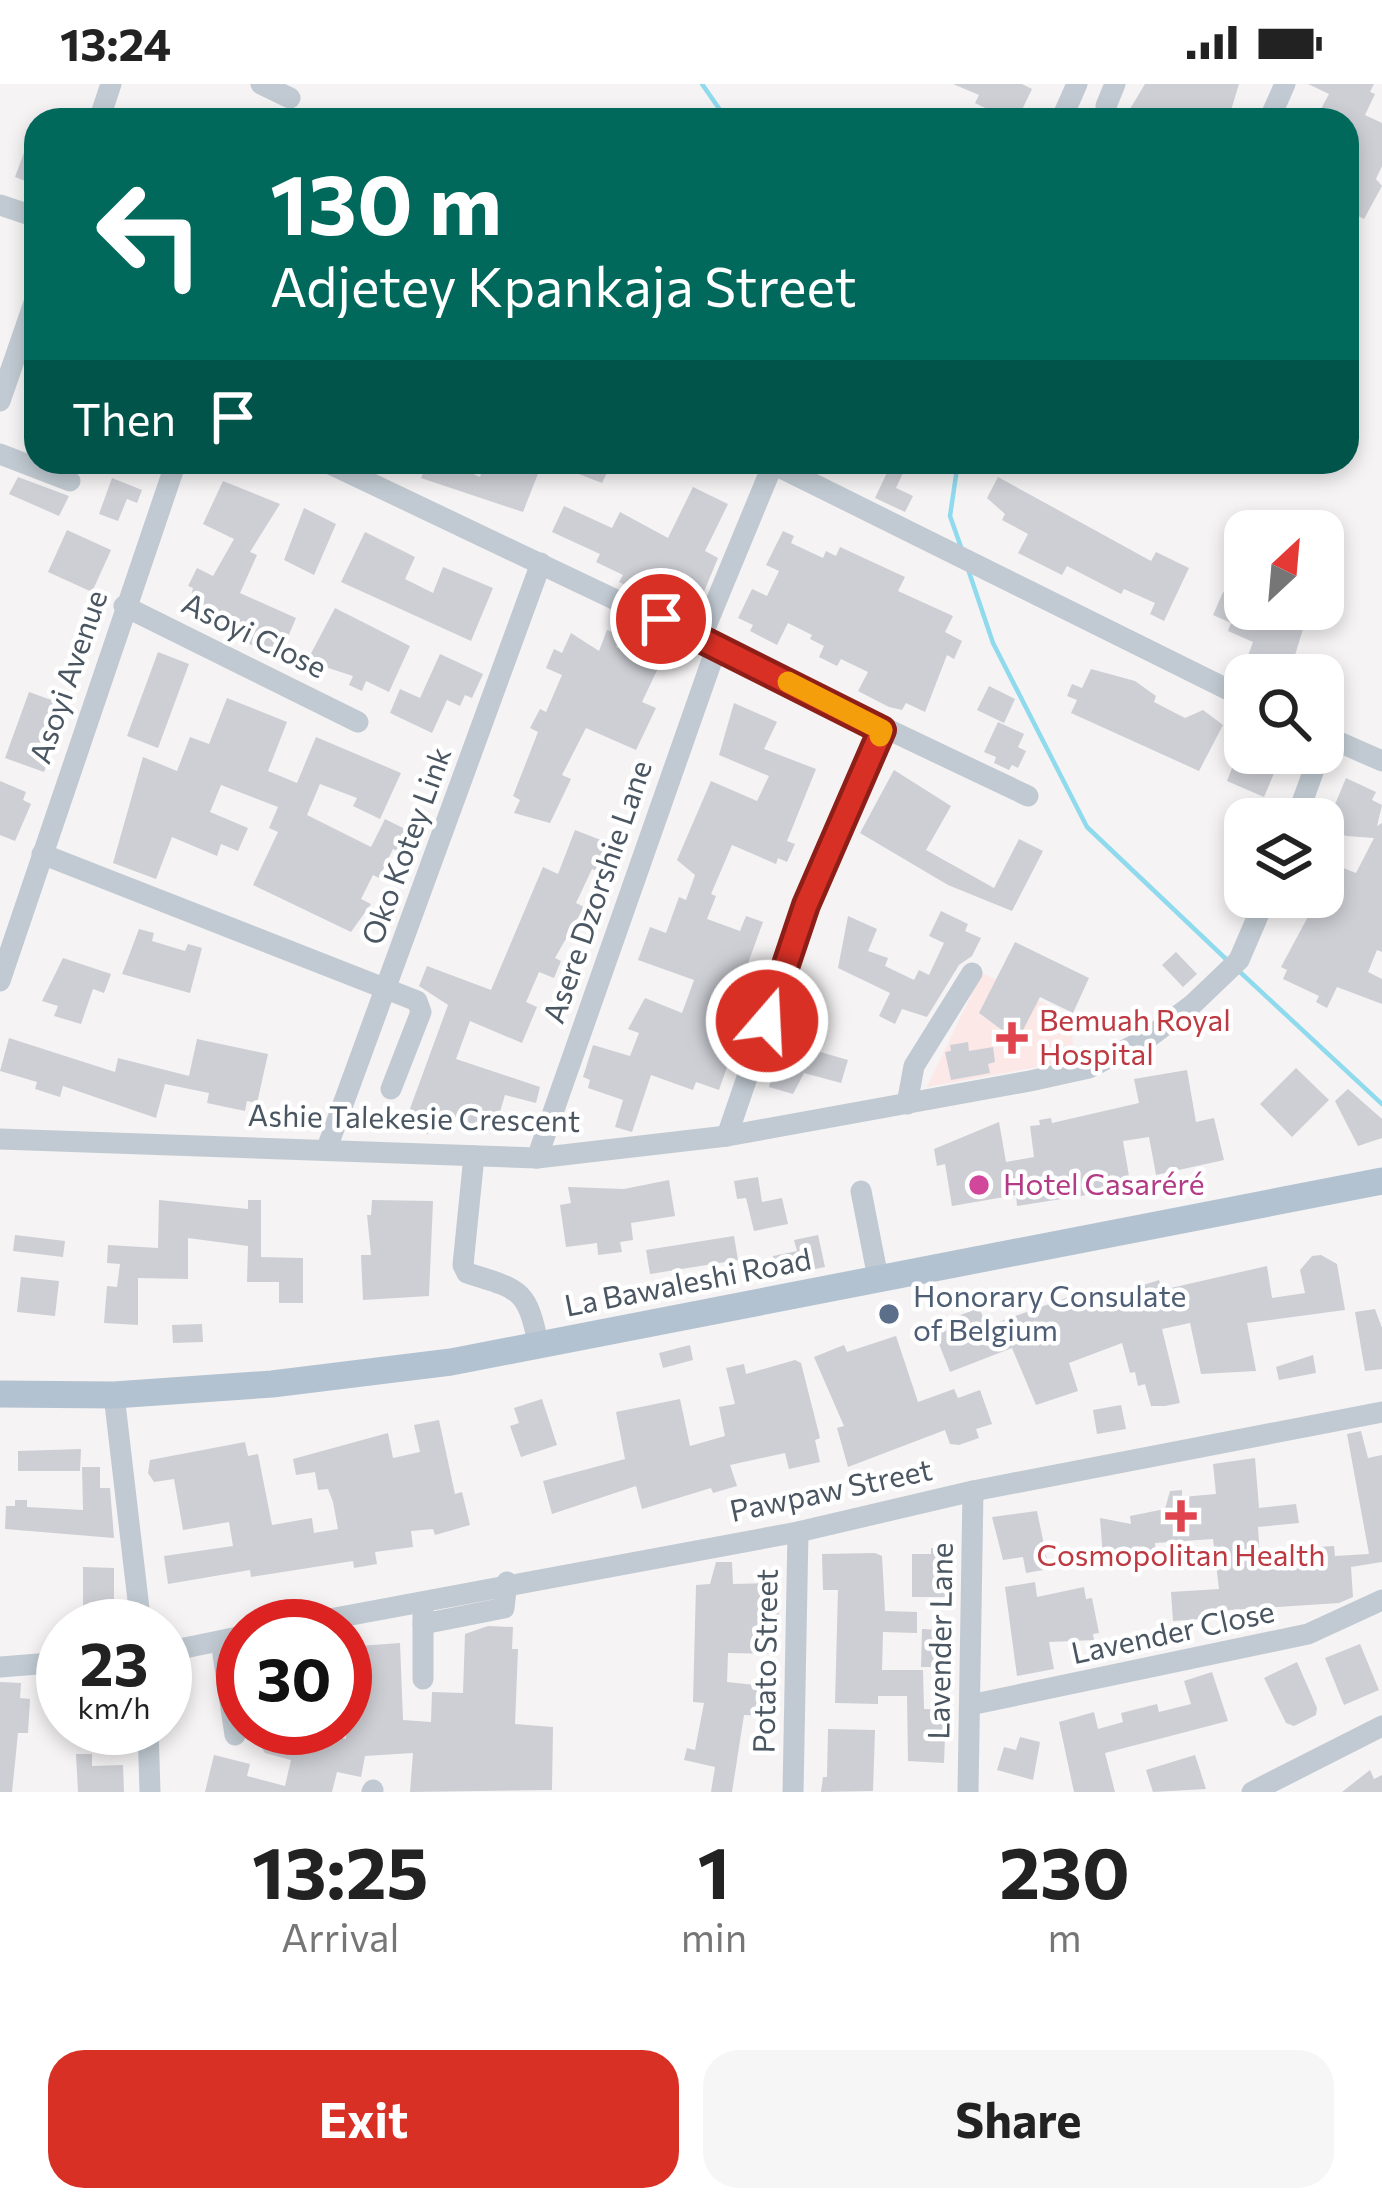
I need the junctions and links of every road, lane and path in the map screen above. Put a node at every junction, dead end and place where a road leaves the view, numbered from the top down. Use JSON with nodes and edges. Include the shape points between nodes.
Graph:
{"nodes":[{"id":1,"x":261,"y":84,"type":"edge"},
{"id":2,"x":1115,"y":84,"type":"edge"},
{"id":3,"x":290,"y":98,"type":"dead end"},
{"id":4,"x":1106,"y":106,"type":"dead end"},
{"id":5,"x":24,"y":331,"type":"edge"},
{"id":6,"x":0,"y":400,"type":"edge"},
{"id":7,"x":50,"y":474,"type":"edge"},
{"id":8,"x":172,"y":474,"type":"edge"},
{"id":9,"x":352,"y":474,"type":"edge"},
{"id":10,"x":767,"y":474,"type":"edge"},
{"id":11,"x":794,"y":474,"type":"edge"},
{"id":12,"x":70,"y":482,"type":"dead end"},
{"id":13,"x":541,"y":563,"type":"junction"},
{"id":14,"x":124,"y":606,"type":"junction"},
{"id":15,"x":709,"y":642,"type":"junction"},
{"id":16,"x":1224,"y":688,"type":"edge"},
{"id":17,"x":358,"y":722,"type":"dead end"},
{"id":18,"x":882,"y":730,"type":"junction"},
{"id":19,"x":1344,"y":749,"type":"edge"},
{"id":20,"x":1382,"y":761,"type":"edge"},
{"id":21,"x":1028,"y":796,"type":"dead end"},
{"id":22,"x":41,"y":854,"type":"junction"},
{"id":23,"x":1256,"y":918,"type":"edge"},
{"id":24,"x":972,"y":973,"type":"dead end"},
{"id":25,"x":0,"y":981,"type":"edge"},
{"id":26,"x":388,"y":986,"type":"junction"},
{"id":27,"x":391,"y":1089,"type":"dead end"},
{"id":28,"x":907,"y":1104,"type":"junction"},
{"id":29,"x":727,"y":1136,"type":"junction"},
{"id":30,"x":0,"y":1139,"type":"edge"},
{"id":31,"x":327,"y":1148,"type":"junction"},
{"id":32,"x":474,"y":1156,"type":"junction"},
{"id":33,"x":537,"y":1158,"type":"junction"},
{"id":34,"x":1382,"y":1180,"type":"edge"},
{"id":35,"x":861,"y":1191,"type":"dead end"},
{"id":36,"x":878,"y":1278,"type":"junction"},
{"id":37,"x":539,"y":1347,"type":"junction"},
{"id":38,"x":0,"y":1394,"type":"edge"},
{"id":39,"x":114,"y":1395,"type":"junction"},
{"id":40,"x":1382,"y":1412,"type":"edge"},
{"id":41,"x":973,"y":1491,"type":"junction"},
{"id":42,"x":798,"y":1532,"type":"junction"},
{"id":43,"x":507,"y":1582,"type":"junction"},
{"id":44,"x":138,"y":1599,"type":"edge"},
{"id":45,"x":423,"y":1599,"type":"junction"},
{"id":46,"x":1382,"y":1600,"type":"edge"},
{"id":47,"x":372,"y":1610,"type":"edge"},
{"id":48,"x":423,"y":1624,"type":"junction"},
{"id":49,"x":36,"y":1664,"type":"edge"},
{"id":50,"x":0,"y":1667,"type":"edge"},
{"id":51,"x":423,"y":1679,"type":"dead end"},
{"id":52,"x":970,"y":1705,"type":"junction"},
{"id":53,"x":1382,"y":1726,"type":"edge"},
{"id":54,"x":149,"y":1755,"type":"edge"},
{"id":55,"x":150,"y":1792,"type":"edge"},
{"id":56,"x":793,"y":1792,"type":"edge"},
{"id":57,"x":968,"y":1792,"type":"edge"},
{"id":58,"x":1252,"y":1792,"type":"edge"}],
"edges":[{"from":1,"to":3,"type":"street"},
{"from":2,"to":4,"type":"street"},
{"from":5,"to":6,"type":"street"},
{"from":7,"to":12,"type":"street"},
{"from":8,"to":14,"type":"street","name":"Asoyi Avenue"},
{"from":9,"to":13,"type":"street"},
{"from":10,"to":15,"type":"street","name":"Asere Dzorshie Lane"},
{"from":11,"to":16,"type":"street"},
{"from":13,"to":15,"type":"street"},
{"from":13,"to":26,"type":"street","name":"Oko Kotey Link"},
{"from":14,"to":17,"type":"street","name":"Asoyi Close"},
{"from":14,"to":22,"type":"street","name":"Asoyi Avenue"},
{"from":15,"to":18,"type":"street"},
{"from":15,"to":33,"type":"street","name":"Asere Dzorshie Lane"},
{"from":18,"to":21,"type":"street"},
{"from":18,"to":29,"type":"street","via":[[806,905]]},
{"from":19,"to":20,"type":"street"},
{"from":22,"to":25,"type":"street","name":"Asoyi Avenue"},
{"from":22,"to":26,"type":"street"},
{"from":23,"to":28,"type":"street","name":"Ashie Talekesie Crescent","via":[[1231,968],[1148,1038],[1088,1068]]},
{"from":24,"to":28,"type":"street","via":[[914,1066]]},
{"from":26,"to":27,"type":"street","via":[[422,1005]]},
{"from":26,"to":31,"type":"street","name":"Oko Kotey Link"},
{"from":28,"to":29,"type":"street","name":"Ashie Talekesie Crescent"},
{"from":29,"to":33,"type":"street","name":"Ashie Talekesie Crescent"},
{"from":30,"to":31,"type":"street","name":"Ashie Talekesie Crescent"},
{"from":31,"to":32,"type":"street","name":"Ashie Talekesie Crescent"},
{"from":32,"to":33,"type":"street","name":"Ashie Talekesie Crescent"},
{"from":32,"to":37,"type":"street","via":[[463,1265],[520,1291]]},
{"from":34,"to":36,"type":"main road","name":"La Bawaleshi Road"},
{"from":35,"to":36,"type":"street"},
{"from":36,"to":37,"type":"main road","name":"La Bawaleshi Road"},
{"from":37,"to":39,"type":"main road","name":"La Bawaleshi Road","via":[[272,1384]]},
{"from":38,"to":39,"type":"main road","name":"La Bawaleshi Road"},
{"from":39,"to":44,"type":"street"},
{"from":40,"to":41,"type":"street","name":"Pawpaw Street"},
{"from":41,"to":42,"type":"street","name":"Pawpaw Street"},
{"from":41,"to":52,"type":"street","name":"Lavender Lane"},
{"from":42,"to":43,"type":"street","name":"Pawpaw Street"},
{"from":42,"to":56,"type":"street","name":"Potato Street"},
{"from":43,"to":45,"type":"street","name":"Pawpaw Street"},
{"from":43,"to":48,"type":"street","via":[[504,1608]]},
{"from":45,"to":47,"type":"street","name":"Pawpaw Street"},
{"from":45,"to":48,"type":"street"},
{"from":46,"to":52,"type":"street","name":"Lavender Close","via":[[1308,1634]]},
{"from":48,"to":51,"type":"street"},
{"from":49,"to":50,"type":"street"},
{"from":52,"to":57,"type":"street","name":"Lavender Lane"},
{"from":53,"to":58,"type":"street"},
{"from":54,"to":55,"type":"street"}]}
